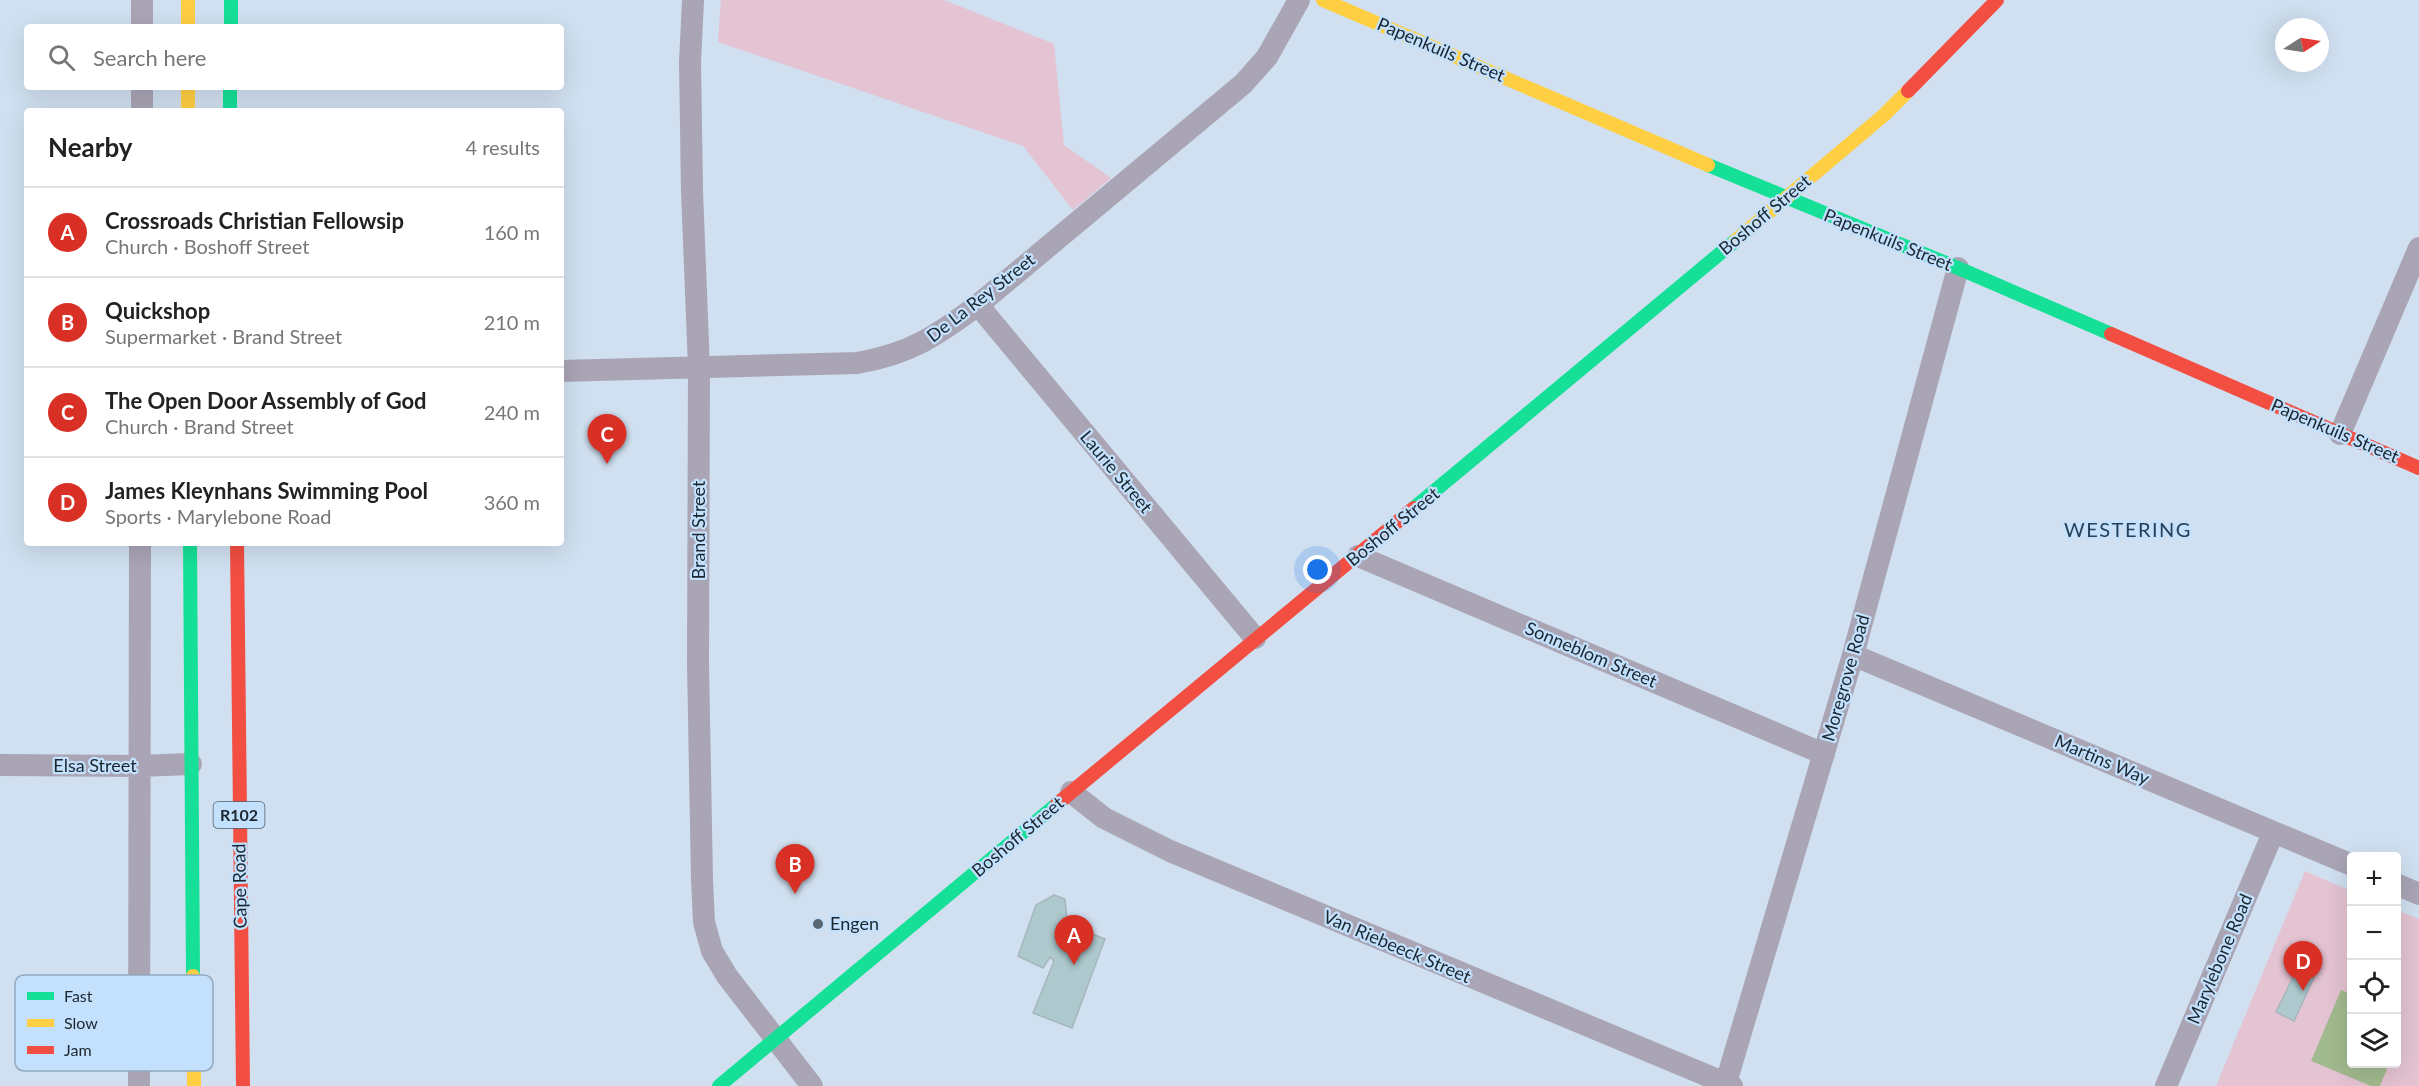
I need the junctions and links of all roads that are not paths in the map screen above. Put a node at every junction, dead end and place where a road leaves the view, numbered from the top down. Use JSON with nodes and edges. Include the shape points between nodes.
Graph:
{"nodes":[{"id":1,"x":142,"y":0,"type":"edge"},
{"id":2,"x":188,"y":0,"type":"edge"},
{"id":3,"x":231,"y":0,"type":"edge"},
{"id":4,"x":693,"y":0,"type":"edge"},
{"id":5,"x":1299,"y":0,"type":"edge"},
{"id":6,"x":1323,"y":0,"type":"edge"},
{"id":7,"x":1997,"y":0,"type":"edge"},
{"id":8,"x":142,"y":24,"type":"edge"},
{"id":9,"x":188,"y":24,"type":"edge"},
{"id":10,"x":231,"y":24,"type":"edge"},
{"id":11,"x":142,"y":90,"type":"edge"},
{"id":12,"x":188,"y":90,"type":"edge"},
{"id":13,"x":230,"y":90,"type":"edge"},
{"id":14,"x":142,"y":108,"type":"edge"},
{"id":15,"x":188,"y":108,"type":"edge"},
{"id":16,"x":230,"y":108,"type":"edge"},
{"id":17,"x":1786,"y":198,"type":"junction"},
{"id":18,"x":2419,"y":248,"type":"edge"},
{"id":19,"x":1958,"y":268,"type":"junction"},
{"id":20,"x":978,"y":305,"type":"junction"},
{"id":21,"x":699,"y":368,"type":"junction"},
{"id":22,"x":564,"y":371,"type":"edge"},
{"id":23,"x":2340,"y":434,"type":"junction"},
{"id":24,"x":2419,"y":468,"type":"edge"},
{"id":25,"x":140,"y":546,"type":"edge"},
{"id":26,"x":190,"y":546,"type":"edge"},
{"id":27,"x":237,"y":546,"type":"edge"},
{"id":28,"x":1358,"y":556,"type":"junction"},
{"id":29,"x":1255,"y":639,"type":"junction"},
{"id":30,"x":1853,"y":655,"type":"junction"},
{"id":31,"x":1824,"y":753,"type":"junction"},
{"id":32,"x":191,"y":764,"type":"junction"},
{"id":33,"x":0,"y":765,"type":"edge"},
{"id":34,"x":139,"y":766,"type":"junction"},
{"id":35,"x":1071,"y":792,"type":"junction"},
{"id":36,"x":2274,"y":833,"type":"junction"},
{"id":37,"x":2347,"y":863,"type":"edge"},
{"id":38,"x":2401,"y":886,"type":"edge"},
{"id":39,"x":2419,"y":894,"type":"edge"},
{"id":40,"x":139,"y":975,"type":"edge"},
{"id":41,"x":193,"y":975,"type":"edge"},
{"id":42,"x":774,"y":1039,"type":"junction"},
{"id":43,"x":194,"y":1071,"type":"edge"},
{"id":44,"x":1728,"y":1085,"type":"edge"},
{"id":45,"x":194,"y":1086,"type":"edge"},
{"id":46,"x":243,"y":1086,"type":"edge"},
{"id":47,"x":719,"y":1086,"type":"edge"},
{"id":48,"x":812,"y":1086,"type":"edge"},
{"id":49,"x":2166,"y":1086,"type":"edge"}],
"edges":[{"from":1,"to":8,"type":"street"},
{"from":2,"to":9,"type":"street"},
{"from":3,"to":10,"type":"street"},
{"from":4,"to":21,"type":"street","name":"Brand Street","via":[[692,191]]},
{"from":5,"to":20,"type":"street","name":"De La Rey Street","via":[[1267,57],[1243,84]]},
{"from":6,"to":17,"type":"street","name":"Papenkuils Street"},
{"from":7,"to":17,"type":"street","name":"Boshoff Street","via":[[1884,115]]},
{"from":11,"to":14,"type":"street"},
{"from":12,"to":15,"type":"street"},
{"from":13,"to":16,"type":"street"},
{"from":17,"to":19,"type":"street","name":"Papenkuils Street"},
{"from":17,"to":28,"type":"street","name":"Boshoff Street"},
{"from":18,"to":23,"type":"street"},
{"from":19,"to":23,"type":"street","name":"Papenkuils Street"},
{"from":19,"to":30,"type":"street","name":"Moregrove Road"},
{"from":20,"to":21,"type":"street","name":"De La Rey Street","via":[[920,345],[880,359]]},
{"from":20,"to":29,"type":"street","name":"Laurie Street"},
{"from":21,"to":22,"type":"street","name":"De La Rey Street"},
{"from":21,"to":42,"type":"street","name":"Brand Street","via":[[698,663],[704,922],[712,951]]},
{"from":23,"to":24,"type":"street","name":"Papenkuils Street"},
{"from":25,"to":34,"type":"street"},
{"from":26,"to":32,"type":"street","number":"R102"},
{"from":27,"to":46,"type":"street","name":"Cape Road","number":"R102"},
{"from":28,"to":29,"type":"street","name":"Boshoff Street"},
{"from":28,"to":31,"type":"street","name":"Sonneblom Street"},
{"from":29,"to":35,"type":"street","name":"Boshoff Street"},
{"from":30,"to":31,"type":"street","name":"Moregrove Road"},
{"from":30,"to":36,"type":"street","name":"Martins Way"},
{"from":31,"to":44,"type":"street","name":"Moregrove Road"},
{"from":32,"to":34,"type":"street","name":"Elsa Street"},
{"from":32,"to":41,"type":"street","number":"R102"},
{"from":33,"to":34,"type":"street","name":"Elsa Street"},
{"from":34,"to":40,"type":"street"},
{"from":35,"to":42,"type":"street","name":"Boshoff Street"},
{"from":35,"to":44,"type":"street","name":"Van Riebeeck Street","via":[[1104,818],[1170,851]]},
{"from":36,"to":37,"type":"street","name":"Martins Way"},
{"from":36,"to":49,"type":"street","name":"Marylebone Road"},
{"from":38,"to":39,"type":"street"},
{"from":42,"to":47,"type":"street","name":"Boshoff Street"},
{"from":42,"to":48,"type":"street","name":"Brand Street"},
{"from":43,"to":45,"type":"street","number":"R102"}]}
